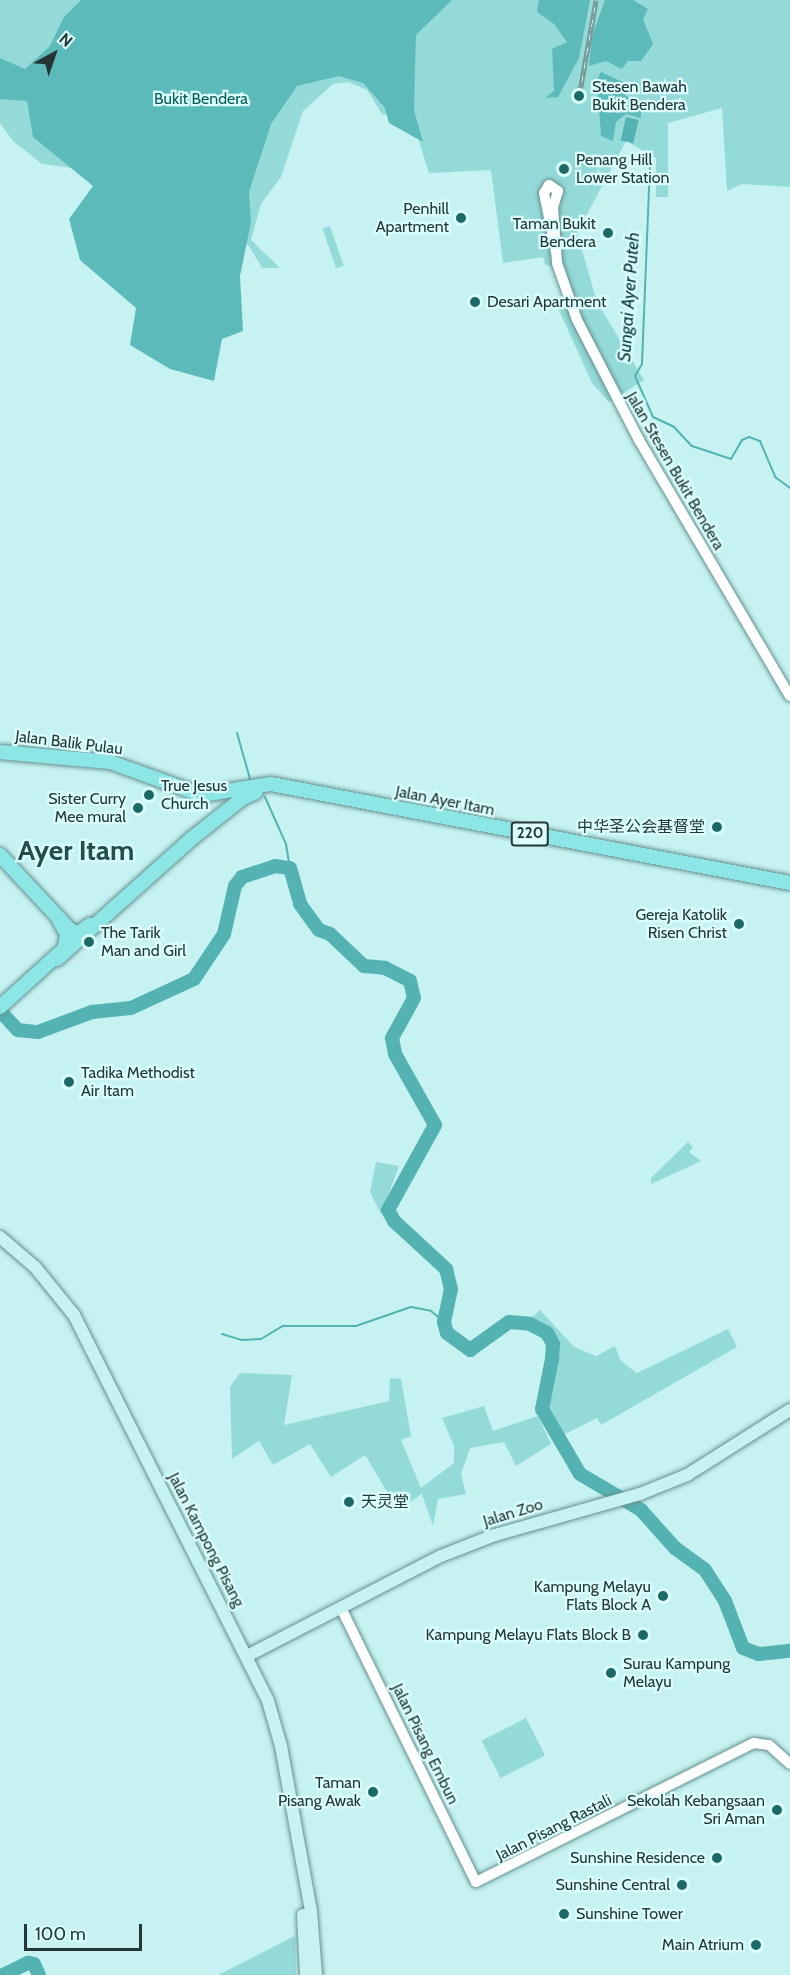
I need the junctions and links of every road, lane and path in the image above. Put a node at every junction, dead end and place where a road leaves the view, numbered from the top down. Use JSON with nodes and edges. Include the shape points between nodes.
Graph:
{"nodes":[{"id":1,"x":556,"y":252,"type":"junction"},
{"id":2,"x":790,"y":696,"type":"edge"},
{"id":3,"x":0,"y":752,"type":"edge"},
{"id":4,"x":271,"y":784,"type":"junction"},
{"id":5,"x":202,"y":795,"type":"junction"},
{"id":6,"x":191,"y":839,"type":"junction"},
{"id":7,"x":0,"y":855,"type":"edge"},
{"id":8,"x":790,"y":884,"type":"edge"},
{"id":9,"x":107,"y":913,"type":"junction"},
{"id":10,"x":57,"y":918,"type":"junction"},
{"id":11,"x":57,"y":959,"type":"junction"},
{"id":12,"x":4,"y":1004,"type":"edge"},
{"id":13,"x":0,"y":1237,"type":"edge"},
{"id":14,"x":790,"y":1410,"type":"edge"},
{"id":15,"x":341,"y":1608,"type":"junction"},
{"id":16,"x":230,"y":1623,"type":"junction"},
{"id":17,"x":247,"y":1656,"type":"junction"},
{"id":18,"x":261,"y":1686,"type":"junction"},
{"id":19,"x":790,"y":1764,"type":"edge"},
{"id":20,"x":487,"y":1880,"type":"joint"},
{"id":21,"x":307,"y":1893,"type":"junction"},
{"id":22,"x":306,"y":1975,"type":"edge"},
{"id":23,"x":316,"y":1975,"type":"edge"}],
"edges":[{"from":1,"to":1,"type":"street","name":"Jalan Stesen Bukit Bendera","via":[[544,193],[549,185],[558,191],[554,207]]},
{"from":1,"to":2,"type":"street","name":"Jalan Stesen Bukit Bendera","via":[[568,299],[618,402]]},
{"from":3,"to":5,"type":"main road","name":"Jalan Balik Pulau","via":[[110,762]]},
{"from":4,"to":5,"type":"main road","name":"Jalan Balik Pulau"},
{"from":4,"to":6,"type":"main road","via":[[243,798]]},
{"from":4,"to":8,"type":"main road","name":"Jalan Ayer Itam","number":"220"},
{"from":5,"to":6,"type":"main road","via":[[210,803],[212,815]]},
{"from":6,"to":9,"type":"main road"},
{"from":7,"to":10,"type":"main road"},
{"from":9,"to":10,"type":"main road","via":[[77,934]]},
{"from":9,"to":11,"type":"main road"},
{"from":10,"to":11,"type":"main road","via":[[67,944]]},
{"from":11,"to":12,"type":"main road"},
{"from":13,"to":16,"type":"main road","name":"Jalan Kampong Pisang","via":[[35,1267],[74,1315]]},
{"from":14,"to":15,"type":"main road","name":"Jalan Zoo","via":[[687,1475],[640,1494],[495,1535]]},
{"from":15,"to":17,"type":"main road","name":"Jalan Zoo"},
{"from":15,"to":20,"type":"street","name":"Jalan Pisang Embun","via":[[473,1879]]},
{"from":16,"to":17,"type":"main road","name":"Jalan Kampong Pisang"},
{"from":16,"to":18,"type":"main road","via":[[230,1636]]},
{"from":17,"to":18,"type":"main road","name":"Jalan Kampong Pisang"},
{"from":18,"to":21,"type":"main road","name":"Jalan Kampong Pisang","via":[[281,1746]]},
{"from":19,"to":20,"type":"street","name":"Jalan Pisang Rastali","via":[[765,1742],[728,1755]]},
{"from":21,"to":22,"type":"main road","name":"Jalan Kampong Pisang"},
{"from":21,"to":23,"type":"main road","name":"Jalan Kampong Pisang"}]}
